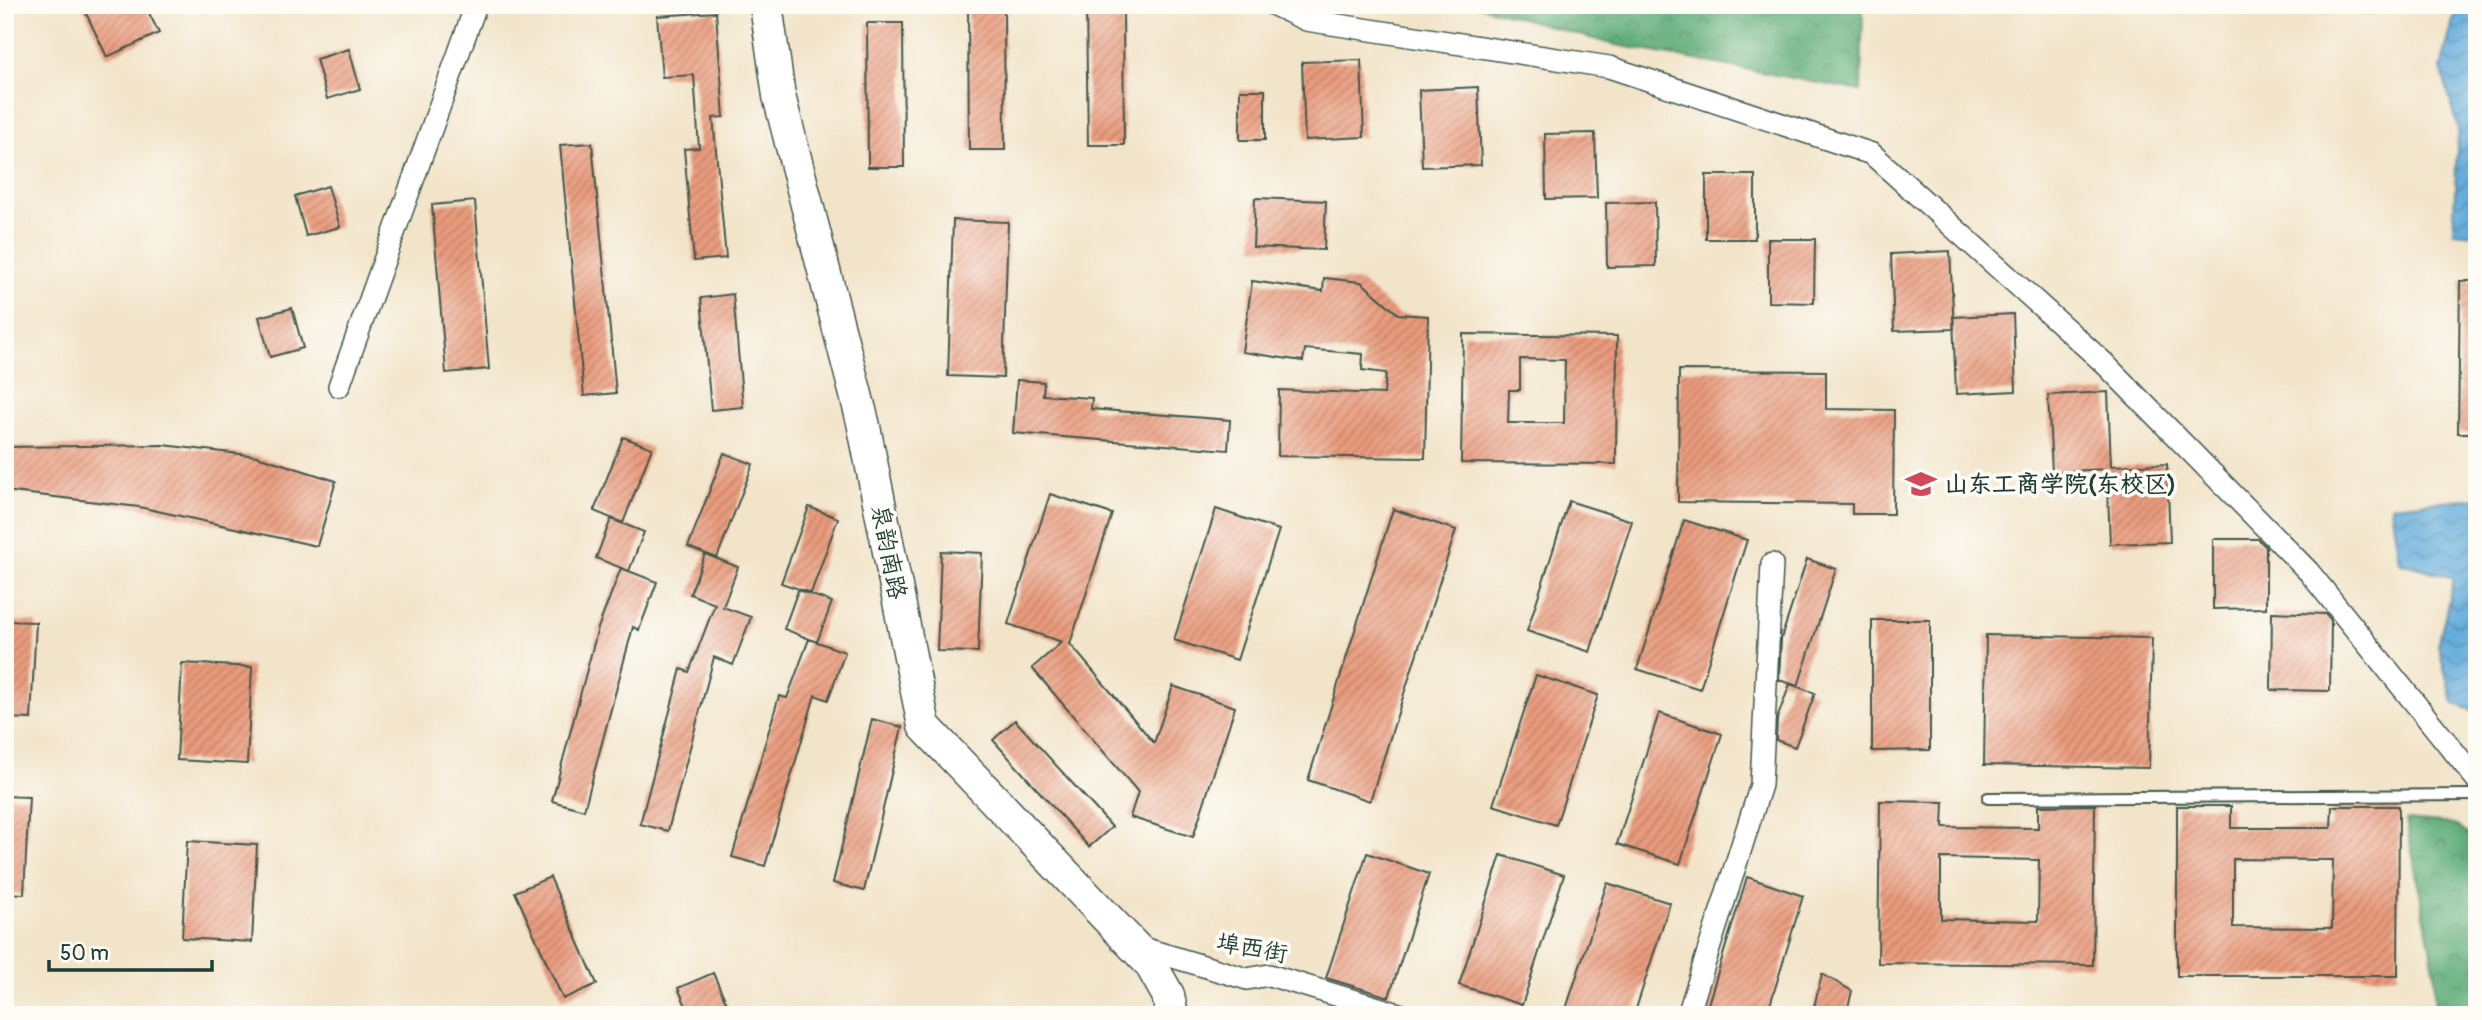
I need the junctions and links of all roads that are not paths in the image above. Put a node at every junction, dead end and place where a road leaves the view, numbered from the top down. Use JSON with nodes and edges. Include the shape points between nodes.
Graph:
{"nodes":[{"id":1,"x":766,"y":5,"type":"edge"},
{"id":2,"x":1275,"y":5,"type":"edge"},
{"id":3,"x":480,"y":6,"type":"edge"},
{"id":4,"x":340,"y":386,"type":"dead end"},
{"id":5,"x":1772,"y":564,"type":"dead end"},
{"id":6,"x":2477,"y":780,"type":"edge"},
{"id":7,"x":2477,"y":795,"type":"edge"},
{"id":8,"x":1987,"y":798,"type":"dead end"},
{"id":9,"x":1133,"y":946,"type":"junction"},
{"id":10,"x":1171,"y":1015,"type":"edge"},
{"id":11,"x":1402,"y":1015,"type":"edge"},
{"id":12,"x":1688,"y":1015,"type":"edge"}],
"edges":[{"from":1,"to":9,"type":"street","name":"泉韵南路","via":[[779,96],[863,422],[924,726]]},
{"from":2,"to":6,"type":"street","via":[[1306,20],[1609,67],[1872,154],[2104,363],[2309,572]]},
{"from":3,"to":4,"type":"street"},
{"from":5,"to":12,"type":"street","via":[[1762,785]]},
{"from":7,"to":8,"type":"lane"},
{"from":9,"to":10,"type":"street","name":"泉韵南路","via":[[1150,962],[1168,995]]},
{"from":9,"to":11,"type":"street","name":"埠西街","via":[[1247,979],[1269,975]]}]}
